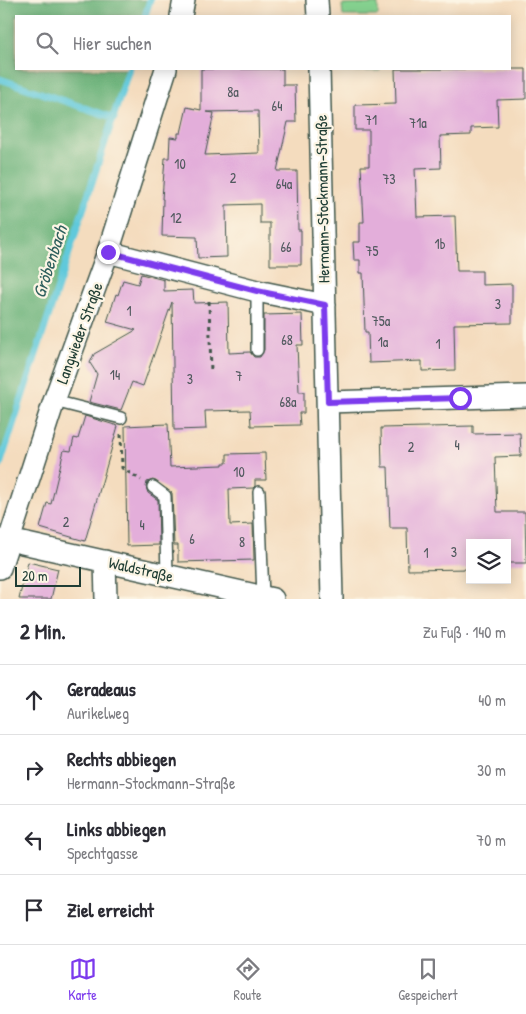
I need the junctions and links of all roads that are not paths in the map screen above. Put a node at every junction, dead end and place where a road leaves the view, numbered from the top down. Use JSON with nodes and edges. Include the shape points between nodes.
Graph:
{"nodes":[{"id":1,"x":184,"y":0,"type":"edge"},
{"id":2,"x":317,"y":0,"type":"edge"},
{"id":3,"x":181,"y":15,"type":"edge"},
{"id":4,"x":318,"y":15,"type":"edge"},
{"id":5,"x":166,"y":70,"type":"edge"},
{"id":6,"x":319,"y":70,"type":"edge"},
{"id":7,"x":108,"y":252,"type":"junction"},
{"id":8,"x":257,"y":291,"type":"junction"},
{"id":9,"x":325,"y":305,"type":"junction"},
{"id":10,"x":256,"y":350,"type":"dead end"},
{"id":11,"x":526,"y":396,"type":"edge"},
{"id":12,"x":54,"y":401,"type":"junction"},
{"id":13,"x":328,"y":402,"type":"junction"},
{"id":14,"x":121,"y":418,"type":"road end"},
{"id":15,"x":153,"y":487,"type":"road end"},
{"id":16,"x":259,"y":492,"type":"dead end"},
{"id":17,"x":9,"y":540,"type":"junction"},
{"id":18,"x":105,"y":561,"type":"junction"},
{"id":19,"x":0,"y":568,"type":"edge"},
{"id":20,"x":167,"y":575,"type":"junction"},
{"id":21,"x":268,"y":598,"type":"edge"},
{"id":22,"x":106,"y":599,"type":"edge"},
{"id":23,"x":332,"y":599,"type":"edge"}],
"edges":[{"from":1,"to":3,"type":"street"},
{"from":2,"to":4,"type":"street"},
{"from":5,"to":7,"type":"street","name":"Langwieder Straße"},
{"from":6,"to":9,"type":"street","name":"Hermann-Stockmann-Straße"},
{"from":7,"to":8,"type":"street"},
{"from":7,"to":12,"type":"street","name":"Langwieder Straße"},
{"from":8,"to":9,"type":"street"},
{"from":8,"to":10,"type":"lane"},
{"from":9,"to":13,"type":"street","name":"Hermann-Stockmann-Straße"},
{"from":11,"to":13,"type":"street"},
{"from":12,"to":14,"type":"lane"},
{"from":12,"to":17,"type":"street","name":"Langwieder Straße"},
{"from":13,"to":23,"type":"street","name":"Hermann-Stockmann-Straße"},
{"from":15,"to":20,"type":"lane","via":[[165,496]]},
{"from":16,"to":21,"type":"lane"},
{"from":17,"to":18,"type":"street","name":"Waldstraße"},
{"from":17,"to":19,"type":"street","name":"Langwieder Straße"},
{"from":18,"to":20,"type":"street","name":"Waldstraße"},
{"from":18,"to":22,"type":"street"},
{"from":20,"to":21,"type":"street","name":"Waldstraße"}]}
